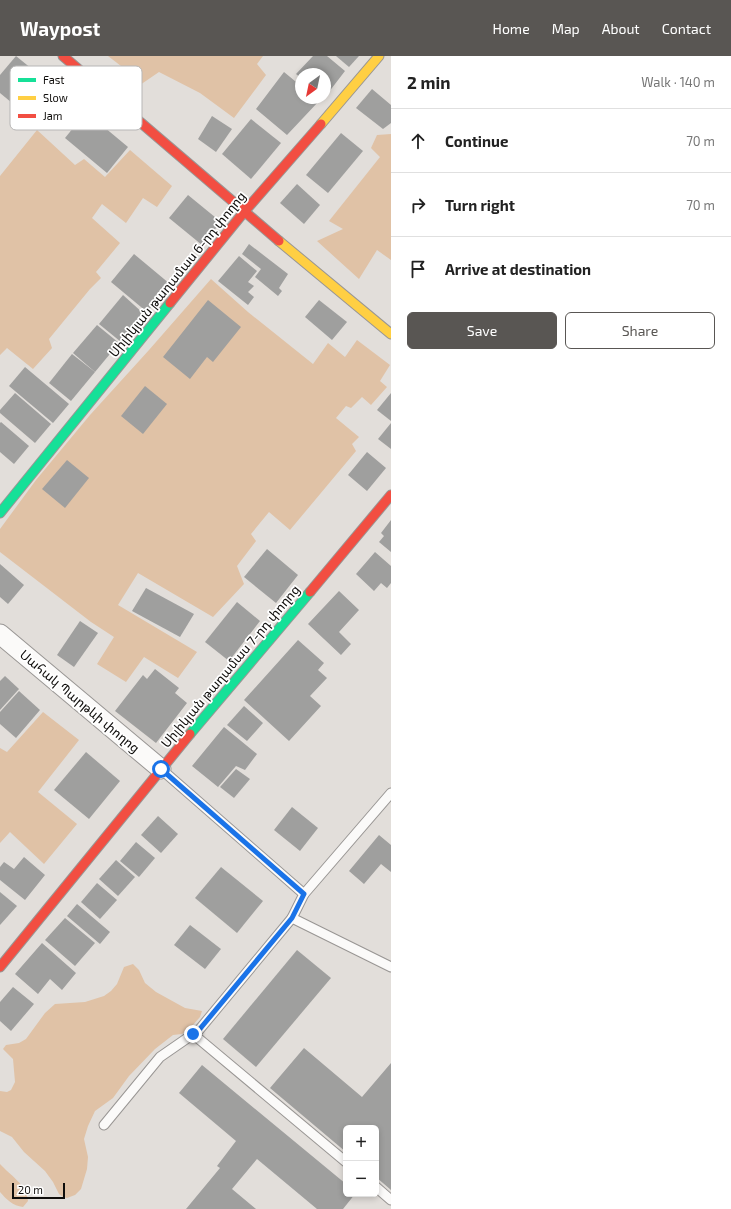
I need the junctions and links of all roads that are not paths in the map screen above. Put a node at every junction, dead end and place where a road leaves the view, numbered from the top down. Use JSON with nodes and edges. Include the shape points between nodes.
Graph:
{"nodes":[{"id":1,"x":63,"y":56,"type":"edge"},
{"id":2,"x":380,"y":56,"type":"edge"},
{"id":3,"x":75,"y":66,"type":"edge"},
{"id":4,"x":142,"y":124,"type":"edge"},
{"id":5,"x":244,"y":212,"type":"junction"},
{"id":6,"x":391,"y":334,"type":"edge"},
{"id":7,"x":391,"y":495,"type":"edge"},
{"id":8,"x":0,"y":513,"type":"edge"},
{"id":9,"x":0,"y":634,"type":"edge"},
{"id":10,"x":161,"y":769,"type":"junction"},
{"id":11,"x":391,"y":793,"type":"edge"},
{"id":12,"x":304,"y":894,"type":"junction"},
{"id":13,"x":292,"y":918,"type":"junction"},
{"id":14,"x":0,"y":967,"type":"edge"},
{"id":15,"x":391,"y":967,"type":"edge"},
{"id":16,"x":193,"y":1034,"type":"junction"},
{"id":17,"x":104,"y":1125,"type":"dead end"},
{"id":18,"x":345,"y":1161,"type":"edge"},
{"id":19,"x":379,"y":1190,"type":"edge"},
{"id":20,"x":391,"y":1200,"type":"edge"}],
"edges":[{"from":1,"to":3,"type":"street"},
{"from":2,"to":5,"type":"street","name":"Սիլիկյան թաղամաս 6-րդ փողոց"},
{"from":4,"to":5,"type":"street"},
{"from":5,"to":6,"type":"street"},
{"from":5,"to":8,"type":"street","name":"Սիլիկյան թաղամաս 6-րդ փողոց"},
{"from":7,"to":10,"type":"street","name":"Սիլիկյան թաղամաս 7-րդ փողոց"},
{"from":9,"to":10,"type":"street","name":"Սահակ Պարթևի փողոց"},
{"from":10,"to":12,"type":"lane"},
{"from":10,"to":14,"type":"street","name":"Սիլիկյան թաղամաս 7-րդ փողոց"},
{"from":11,"to":12,"type":"lane"},
{"from":12,"to":13,"type":"lane"},
{"from":13,"to":15,"type":"lane"},
{"from":13,"to":16,"type":"lane"},
{"from":16,"to":17,"type":"lane","via":[[160,1057]]},
{"from":16,"to":18,"type":"lane"},
{"from":19,"to":20,"type":"lane"}]}
